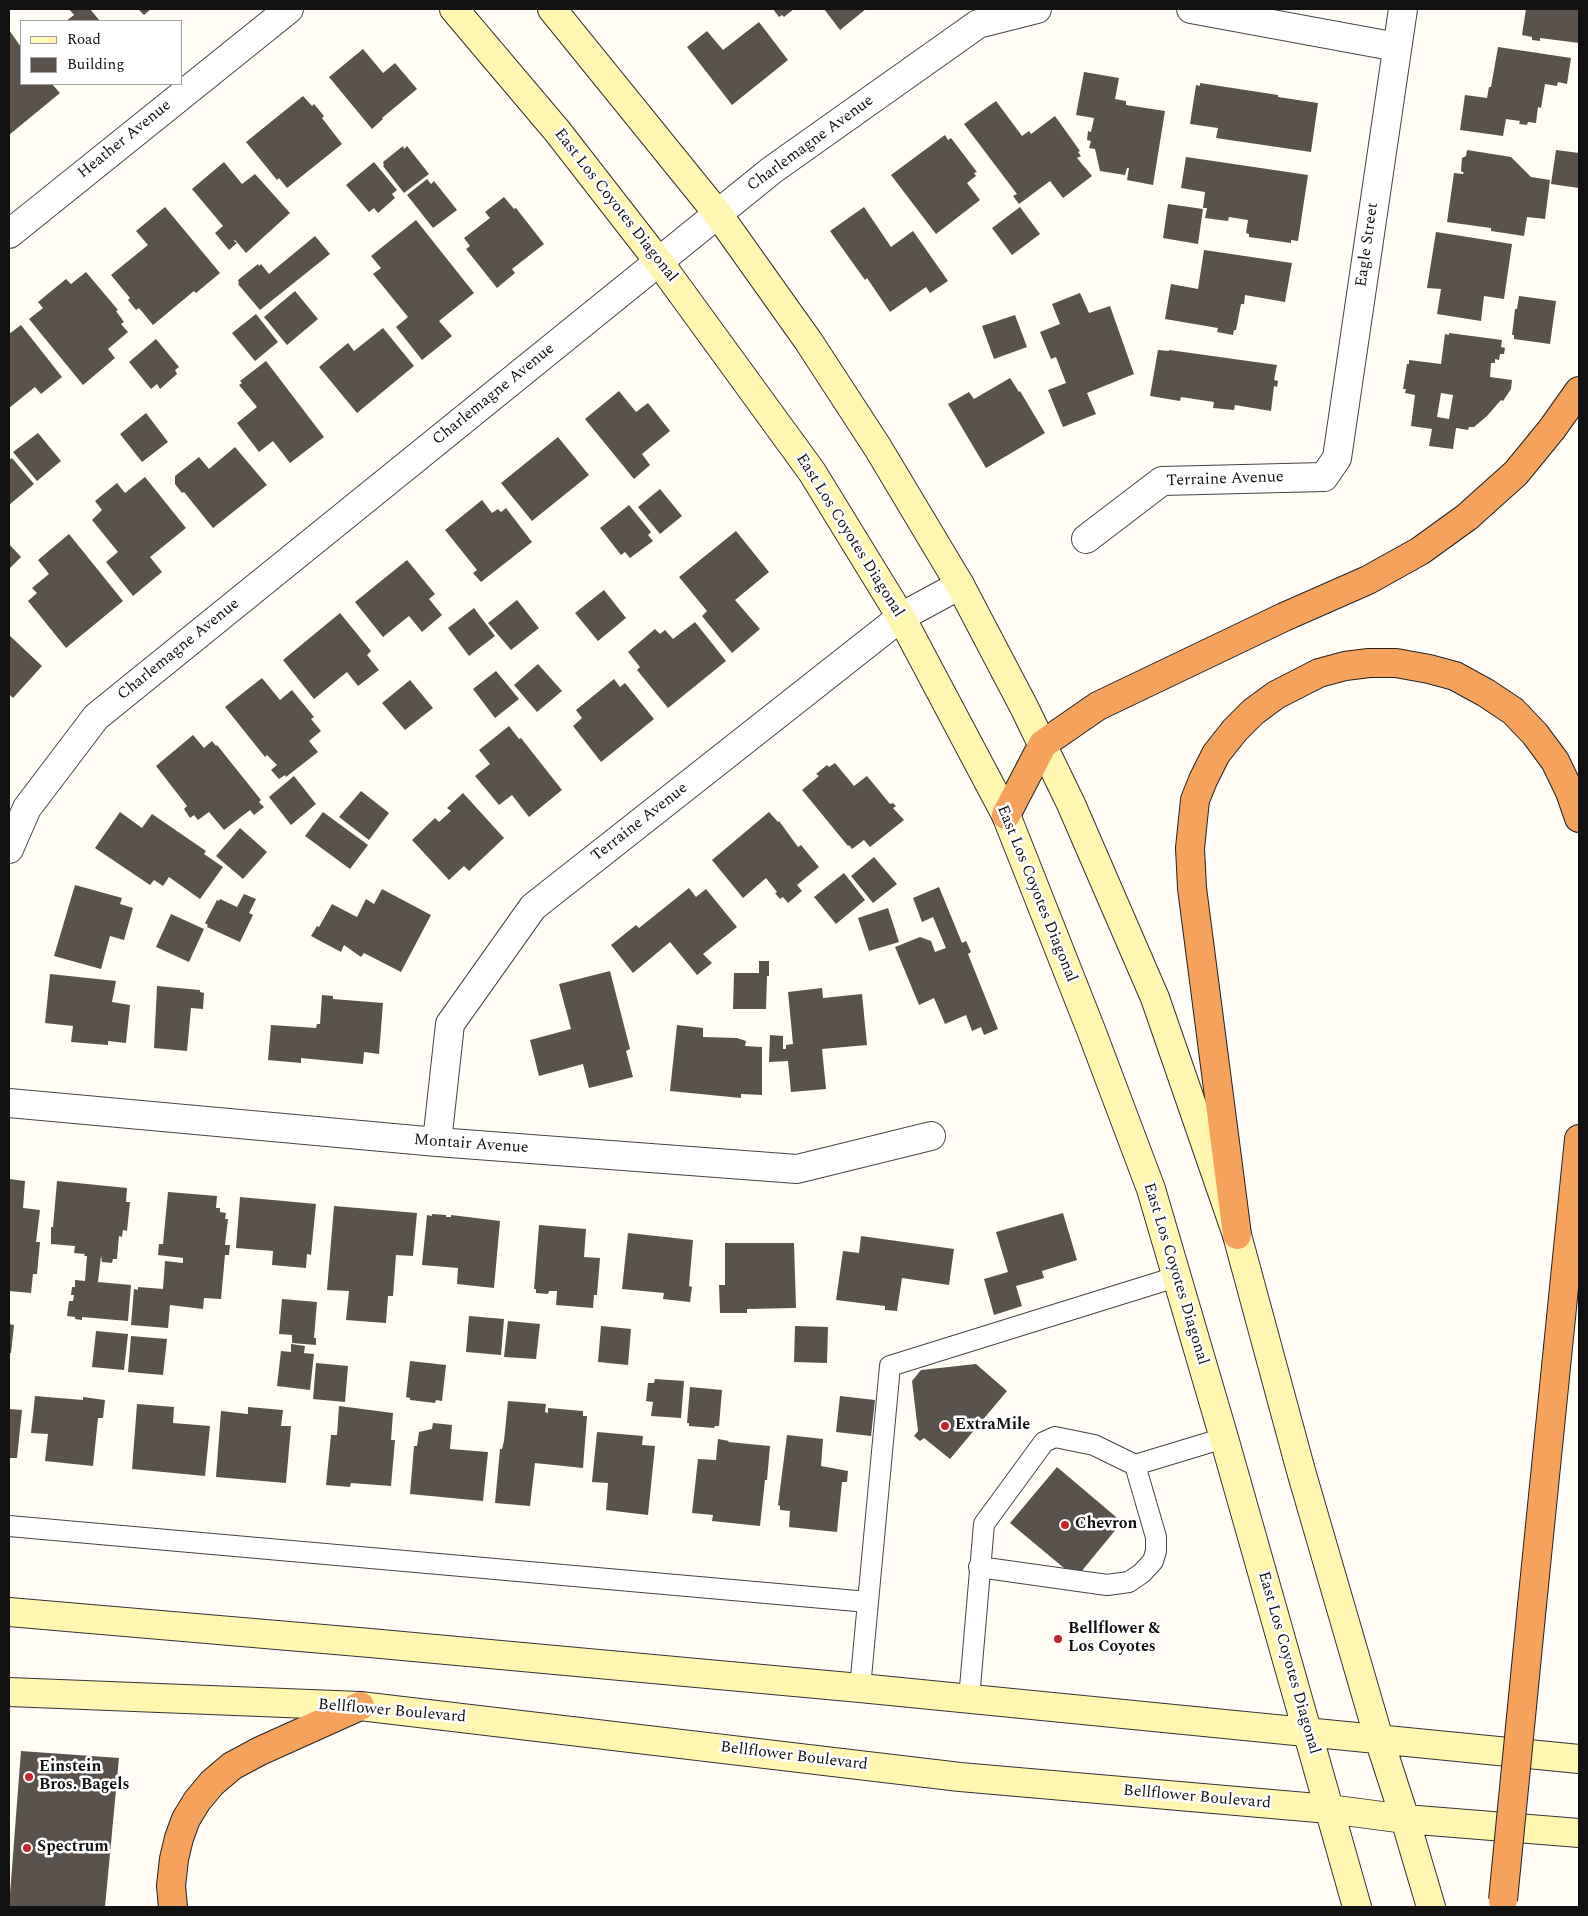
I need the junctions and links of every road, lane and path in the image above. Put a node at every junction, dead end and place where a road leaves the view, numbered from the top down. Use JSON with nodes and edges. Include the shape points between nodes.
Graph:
{"nodes":[{"id":1,"x":289,"y":9,"type":"edge"},
{"id":2,"x":454,"y":9,"type":"edge"},
{"id":3,"x":552,"y":9,"type":"edge"},
{"id":4,"x":1037,"y":9,"type":"edge"},
{"id":5,"x":1191,"y":9,"type":"edge"},
{"id":6,"x":1403,"y":9,"type":"edge"},
{"id":7,"x":1397,"y":47,"type":"junction"},
{"id":8,"x":718,"y":214,"type":"junction"},
{"id":9,"x":9,"y":234,"type":"edge"},
{"id":10,"x":659,"y":262,"type":"junction"},
{"id":11,"x":1579,"y":391,"type":"edge"},
{"id":12,"x":1324,"y":477,"type":"joint"},
{"id":13,"x":1086,"y":539,"type":"dead end"},
{"id":14,"x":960,"y":585,"type":"junction"},
{"id":15,"x":901,"y":618,"type":"junction"},
{"id":16,"x":1042,"y":744,"type":"junction"},
{"id":17,"x":1006,"y":815,"type":"junction"},
{"id":18,"x":1579,"y":818,"type":"edge"},
{"id":19,"x":9,"y":849,"type":"edge"},
{"id":20,"x":9,"y":1103,"type":"edge"},
{"id":21,"x":931,"y":1136,"type":"dead end"},
{"id":22,"x":1579,"y":1139,"type":"edge"},
{"id":23,"x":438,"y":1142,"type":"junction"},
{"id":24,"x":1237,"y":1234,"type":"junction"},
{"id":25,"x":1176,"y":1277,"type":"junction"},
{"id":26,"x":1224,"y":1438,"type":"junction"},
{"id":27,"x":1136,"y":1465,"type":"junction"},
{"id":28,"x":9,"y":1526,"type":"edge"},
{"id":29,"x":979,"y":1567,"type":"junction"},
{"id":30,"x":868,"y":1602,"type":"junction"},
{"id":31,"x":9,"y":1612,"type":"edge"},
{"id":32,"x":860,"y":1688,"type":"junction"},
{"id":33,"x":9,"y":1692,"type":"edge"},
{"id":34,"x":969,"y":1699,"type":"junction"},
{"id":35,"x":360,"y":1706,"type":"junction"},
{"id":36,"x":1307,"y":1733,"type":"junction"},
{"id":37,"x":1379,"y":1739,"type":"junction"},
{"id":38,"x":1579,"y":1759,"type":"edge"},
{"id":39,"x":1329,"y":1809,"type":"junction"},
{"id":40,"x":1405,"y":1819,"type":"junction"},
{"id":41,"x":1579,"y":1833,"type":"edge"},
{"id":42,"x":1501,"y":1905,"type":"edge"},
{"id":43,"x":173,"y":1907,"type":"edge"},
{"id":44,"x":1357,"y":1907,"type":"edge"},
{"id":45,"x":1431,"y":1907,"type":"edge"}],
"edges":[{"from":1,"to":9,"type":"street","name":"Heather Avenue"},
{"from":2,"to":10,"type":"main road","name":"East Los Coyotes Diagonal","via":[[558,132]]},
{"from":3,"to":8,"type":"main road"},
{"from":4,"to":8,"type":"street","name":"Charlemagne Avenue","via":[[978,24],[772,170]]},
{"from":5,"to":7,"type":"street"},
{"from":6,"to":7,"type":"street","name":"Eagle Street"},
{"from":7,"to":12,"type":"street","name":"Eagle Street","via":[[1337,458]]},
{"from":8,"to":10,"type":"street","name":"Charlemagne Avenue"},
{"from":8,"to":14,"type":"main road","via":[[809,342],[883,456]]},
{"from":10,"to":15,"type":"main road","name":"East Los Coyotes Diagonal","via":[[812,472]]},
{"from":10,"to":19,"type":"street","name":"Charlemagne Avenue","via":[[96,717],[26,808]]},
{"from":11,"to":16,"type":"highway","via":[[1516,473],[1467,517],[1420,551],[1368,580],[1098,706]]},
{"from":12,"to":13,"type":"street","name":"Terraine Avenue","via":[[1162,481]]},
{"from":14,"to":15,"type":"street","name":"Terraine Avenue"},
{"from":14,"to":16,"type":"main road"},
{"from":15,"to":17,"type":"main road","name":"East Los Coyotes Diagonal"},
{"from":15,"to":23,"type":"street","name":"Terraine Avenue","via":[[533,907],[450,1024]]},
{"from":16,"to":17,"type":"highway"},
{"from":16,"to":24,"type":"main road","via":[[1154,998]]},
{"from":17,"to":25,"type":"main road","name":"East Los Coyotes Diagonal","via":[[1148,1180]]},
{"from":18,"to":24,"type":"highway","via":[[1556,761],[1513,711],[1455,676],[1429,669],[1396,663],[1369,663],[1320,673],[1276,695],[1235,730],[1216,754],[1195,800],[1190,848],[1192,888]]},
{"from":20,"to":23,"type":"street","name":"Montair Avenue"},
{"from":21,"to":23,"type":"street","name":"Montair Avenue","via":[[797,1168]]},
{"from":22,"to":42,"type":"highway","bridge":true},
{"from":24,"to":37,"type":"main road"},
{"from":25,"to":26,"type":"main road","name":"East Los Coyotes Diagonal"},
{"from":25,"to":30,"type":"lane","via":[[890,1366]]},
{"from":26,"to":27,"type":"lane"},
{"from":26,"to":36,"type":"main road","name":"East Los Coyotes Diagonal"},
{"from":27,"to":29,"type":"lane","via":[[1088,1443],[1056,1437],[1044,1442],[984,1524]]},
{"from":27,"to":29,"type":"lane","via":[[1156,1537],[1156,1551],[1153,1561],[1129,1582],[1107,1585]]},
{"from":28,"to":30,"type":"lane"},
{"from":29,"to":34,"type":"lane"},
{"from":30,"to":32,"type":"lane"},
{"from":31,"to":32,"type":"main road"},
{"from":32,"to":34,"type":"main road"},
{"from":33,"to":35,"type":"main road","name":"Bellflower Boulevard"},
{"from":34,"to":36,"type":"main road"},
{"from":35,"to":39,"type":"main road","name":"Bellflower Boulevard","via":[[960,1777]]},
{"from":35,"to":43,"type":"highway","via":[[260,1751],[232,1766],[212,1783],[186,1819],[180,1838],[171,1886]]},
{"from":36,"to":37,"type":"main road"},
{"from":36,"to":39,"type":"main road","name":"East Los Coyotes Diagonal"},
{"from":37,"to":38,"type":"main road"},
{"from":37,"to":40,"type":"main road"},
{"from":39,"to":40,"type":"main road","name":"Bellflower Boulevard"},
{"from":39,"to":44,"type":"main road","name":"East Los Coyotes Diagonal"},
{"from":40,"to":41,"type":"main road","name":"Bellflower Boulevard"},
{"from":40,"to":45,"type":"main road"}]}
